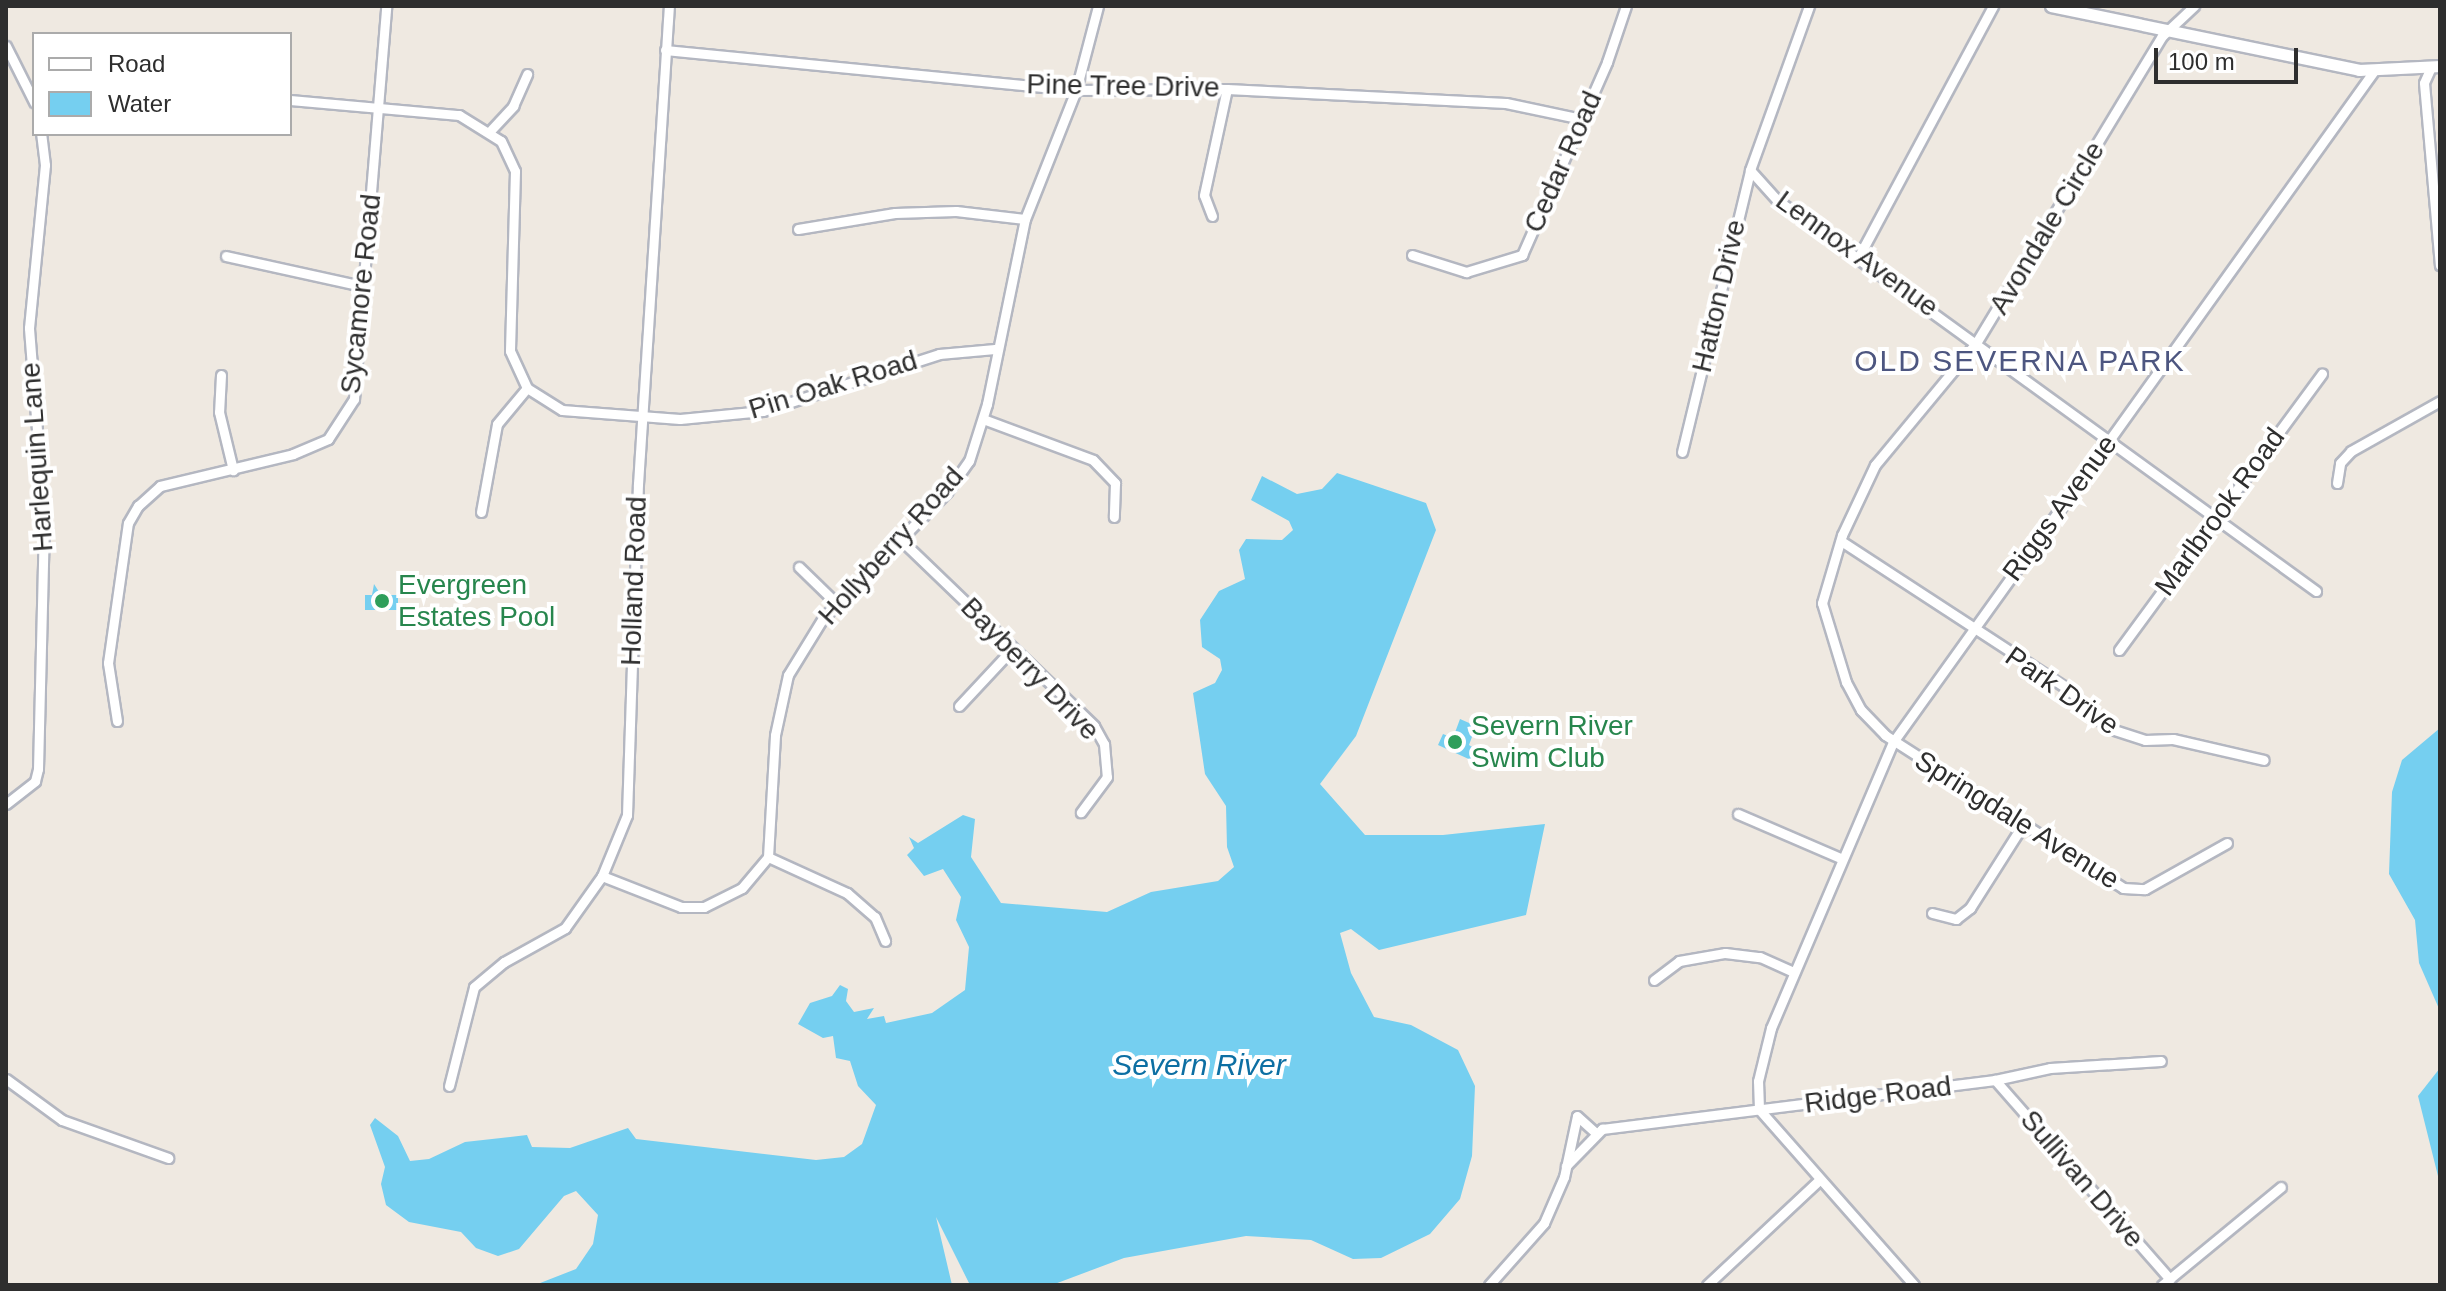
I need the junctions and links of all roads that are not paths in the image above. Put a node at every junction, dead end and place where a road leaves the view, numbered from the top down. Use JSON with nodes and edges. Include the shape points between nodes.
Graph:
{"nodes":[{"id":1,"x":386,"y":6,"type":"edge"},
{"id":2,"x":669,"y":6,"type":"edge"},
{"id":3,"x":1098,"y":6,"type":"edge"},
{"id":4,"x":1626,"y":6,"type":"edge"},
{"id":5,"x":1809,"y":6,"type":"edge"},
{"id":6,"x":1993,"y":6,"type":"edge"},
{"id":7,"x":2051,"y":6,"type":"edge"},
{"id":8,"x":2194,"y":6,"type":"edge"},
{"id":9,"x":2168,"y":30,"type":"junction"},
{"id":10,"x":6,"y":46,"type":"edge"},
{"id":11,"x":665,"y":50,"type":"junction"},
{"id":12,"x":2437,"y":64,"type":"edge"},
{"id":13,"x":2374,"y":71,"type":"junction"},
{"id":14,"x":527,"y":74,"type":"dead end"},
{"id":15,"x":1227,"y":89,"type":"junction"},
{"id":16,"x":1076,"y":90,"type":"junction"},
{"id":17,"x":32,"y":98,"type":"edge"},
{"id":18,"x":292,"y":100,"type":"edge"},
{"id":19,"x":380,"y":106,"type":"junction"},
{"id":20,"x":1582,"y":119,"type":"junction"},
{"id":21,"x":491,"y":130,"type":"junction"},
{"id":22,"x":41,"y":136,"type":"edge"},
{"id":23,"x":1750,"y":170,"type":"junction"},
{"id":24,"x":1212,"y":216,"type":"dead end"},
{"id":25,"x":1025,"y":219,"type":"junction"},
{"id":26,"x":798,"y":229,"type":"dead end"},
{"id":27,"x":1412,"y":255,"type":"dead end"},
{"id":28,"x":226,"y":256,"type":"dead end"},
{"id":29,"x":1858,"y":258,"type":"junction"},
{"id":30,"x":2440,"y":265,"type":"edge"},
{"id":31,"x":363,"y":286,"type":"junction"},
{"id":32,"x":1976,"y":343,"type":"junction"},
{"id":33,"x":995,"y":349,"type":"junction"},
{"id":34,"x":2322,"y":374,"type":"dead end"},
{"id":35,"x":221,"y":375,"type":"dead end"},
{"id":36,"x":527,"y":388,"type":"junction"},
{"id":37,"x":2440,"y":401,"type":"edge"},
{"id":38,"x":643,"y":418,"type":"junction"},
{"id":39,"x":983,"y":419,"type":"junction"},
{"id":40,"x":2109,"y":440,"type":"junction"},
{"id":41,"x":1682,"y":452,"type":"dead end"},
{"id":42,"x":233,"y":470,"type":"junction"},
{"id":43,"x":2337,"y":483,"type":"dead end"},
{"id":44,"x":481,"y":512,"type":"dead end"},
{"id":45,"x":2216,"y":516,"type":"junction"},
{"id":46,"x":1114,"y":517,"type":"dead end"},
{"id":47,"x":901,"y":540,"type":"junction"},
{"id":48,"x":1841,"y":541,"type":"junction"},
{"id":49,"x":799,"y":567,"type":"dead end"},
{"id":50,"x":2316,"y":591,"type":"dead end"},
{"id":51,"x":836,"y":603,"type":"junction"},
{"id":52,"x":1970,"y":629,"type":"junction"},
{"id":53,"x":1013,"y":648,"type":"junction"},
{"id":54,"x":2119,"y":650,"type":"dead end"},
{"id":55,"x":959,"y":706,"type":"dead end"},
{"id":56,"x":117,"y":721,"type":"dead end"},
{"id":57,"x":1893,"y":742,"type":"junction"},
{"id":58,"x":2264,"y":760,"type":"dead end"},
{"id":59,"x":6,"y":804,"type":"edge"},
{"id":60,"x":1081,"y":812,"type":"dead end"},
{"id":61,"x":1738,"y":814,"type":"dead end"},
{"id":62,"x":2024,"y":823,"type":"junction"},
{"id":63,"x":2227,"y":843,"type":"dead end"},
{"id":64,"x":768,"y":857,"type":"junction"},
{"id":65,"x":1840,"y":858,"type":"junction"},
{"id":66,"x":602,"y":876,"type":"junction"},
{"id":67,"x":1932,"y":913,"type":"dead end"},
{"id":68,"x":885,"y":941,"type":"dead end"},
{"id":69,"x":1794,"y":972,"type":"junction"},
{"id":70,"x":1654,"y":980,"type":"dead end"},
{"id":71,"x":2161,"y":1061,"type":"dead end"},
{"id":72,"x":6,"y":1079,"type":"edge"},
{"id":73,"x":1995,"y":1080,"type":"junction"},
{"id":74,"x":449,"y":1086,"type":"dead end"},
{"id":75,"x":1759,"y":1109,"type":"junction"},
{"id":76,"x":1596,"y":1133,"type":"junction"},
{"id":77,"x":168,"y":1158,"type":"dead end"},
{"id":78,"x":1566,"y":1166,"type":"junction"},
{"id":79,"x":1818,"y":1181,"type":"junction"},
{"id":80,"x":2281,"y":1187,"type":"dead end"},
{"id":81,"x":2166,"y":1282,"type":"edge"},
{"id":82,"x":1489,"y":1285,"type":"edge"},
{"id":83,"x":1707,"y":1285,"type":"edge"},
{"id":84,"x":1914,"y":1285,"type":"edge"}],
"edges":[{"from":1,"to":19,"type":"street","name":"Sycamore Road"},
{"from":2,"to":11,"type":"street","name":"Holland Road"},
{"from":3,"to":16,"type":"street","name":"Hollyberry Road"},
{"from":4,"to":20,"type":"street","name":"Cedar Road"},
{"from":5,"to":23,"type":"street","name":"Hatton Drive"},
{"from":6,"to":29,"type":"street"},
{"from":7,"to":9,"type":"street"},
{"from":8,"to":9,"type":"street","name":"Avondale Circle"},
{"from":9,"to":13,"type":"street"},
{"from":9,"to":32,"type":"street","name":"Avondale Circle"},
{"from":10,"to":17,"type":"street"},
{"from":11,"to":16,"type":"street","name":"Pine Tree Drive"},
{"from":11,"to":38,"type":"street","name":"Holland Road"},
{"from":12,"to":13,"type":"street"},
{"from":12,"to":30,"type":"street","via":[[2424,83]]},
{"from":13,"to":40,"type":"street","name":"Riggs Avenue"},
{"from":14,"to":21,"type":"street","via":[[513,106]]},
{"from":15,"to":16,"type":"street","name":"Pine Tree Drive"},
{"from":15,"to":20,"type":"street","name":"Pine Tree Drive","via":[[1506,103]]},
{"from":15,"to":24,"type":"street","via":[[1204,195]]},
{"from":16,"to":25,"type":"street","name":"Hollyberry Road"},
{"from":18,"to":19,"type":"street"},
{"from":19,"to":21,"type":"street","via":[[459,115]]},
{"from":19,"to":31,"type":"street","name":"Sycamore Road"},
{"from":20,"to":27,"type":"street","name":"Cedar Road","via":[[1522,255],[1466,272]]},
{"from":21,"to":36,"type":"street","via":[[515,171],[509,336],[515,366]]},
{"from":22,"to":59,"type":"street","name":"Harlequin Lane","via":[[45,165],[29,328],[44,519],[35,781]]},
{"from":23,"to":29,"type":"street","name":"Lennox Avenue","via":[[1777,200]]},
{"from":23,"to":41,"type":"street","name":"Hatton Drive"},
{"from":25,"to":26,"type":"street","via":[[904,212]]},
{"from":25,"to":33,"type":"street","name":"Hollyberry Road"},
{"from":28,"to":31,"type":"street"},
{"from":29,"to":32,"type":"street","name":"Lennox Avenue"},
{"from":31,"to":42,"type":"street","name":"Sycamore Road","via":[[360,356],[347,415],[328,439]]},
{"from":32,"to":40,"type":"street","name":"Lennox Avenue"},
{"from":32,"to":48,"type":"street","name":"Avondale Circle","via":[[1875,465]]},
{"from":33,"to":38,"type":"street","name":"Pin Oak Road","via":[[939,354],[763,411],[704,419]]},
{"from":33,"to":39,"type":"street","name":"Hollyberry Road"},
{"from":34,"to":45,"type":"street","name":"Marlbrook Road"},
{"from":35,"to":42,"type":"street","via":[[219,412]]},
{"from":36,"to":38,"type":"street","name":"Pin Oak Road","via":[[562,410]]},
{"from":36,"to":44,"type":"street","via":[[497,424]]},
{"from":37,"to":43,"type":"street","via":[[2351,451],[2340,463]]},
{"from":38,"to":66,"type":"street","name":"Holland Road","via":[[627,815]]},
{"from":39,"to":46,"type":"street","via":[[1093,460],[1115,483]]},
{"from":39,"to":47,"type":"street","name":"Hollyberry Road","via":[[958,478]]},
{"from":40,"to":45,"type":"street","name":"Lennox Avenue"},
{"from":40,"to":52,"type":"street","name":"Riggs Avenue"},
{"from":42,"to":56,"type":"street","name":"Sycamore Road","via":[[160,486],[128,523],[108,663]]},
{"from":45,"to":50,"type":"street","name":"Lennox Avenue"},
{"from":45,"to":54,"type":"street","name":"Marlbrook Road"},
{"from":47,"to":51,"type":"street","name":"Hollyberry Road"},
{"from":47,"to":53,"type":"street","name":"Bayberry Drive"},
{"from":48,"to":52,"type":"street","name":"Park Drive"},
{"from":48,"to":57,"type":"street","name":"Avondale Circle","via":[[1823,591],[1823,616],[1855,701]]},
{"from":49,"to":51,"type":"street"},
{"from":51,"to":64,"type":"street","name":"Hollyberry Road","via":[[794,661],[780,700]]},
{"from":52,"to":57,"type":"street","name":"Riggs Avenue"},
{"from":52,"to":58,"type":"street","name":"Park Drive","via":[[2068,689],[2108,728],[2145,740],[2173,739]]},
{"from":53,"to":55,"type":"street"},
{"from":53,"to":60,"type":"street","name":"Bayberry Drive","via":[[1094,726],[1104,744],[1107,777]]},
{"from":57,"to":62,"type":"street","name":"Springdale Avenue"},
{"from":57,"to":65,"type":"street","name":"Riggs Avenue"},
{"from":61,"to":65,"type":"street"},
{"from":62,"to":63,"type":"street","name":"Springdale Avenue","via":[[2135,892]]},
{"from":62,"to":67,"type":"street","via":[[1970,908],[1956,919]]},
{"from":64,"to":66,"type":"street","via":[[742,888],[695,908]]},
{"from":64,"to":68,"type":"street","via":[[847,893],[875,917]]},
{"from":65,"to":69,"type":"street","name":"Riggs Avenue"},
{"from":66,"to":74,"type":"street","name":"Holland Road","via":[[556,936],[504,962],[474,987]]},
{"from":69,"to":70,"type":"street","via":[[1760,957],[1725,953],[1679,961]]},
{"from":69,"to":75,"type":"street","name":"Riggs Avenue","via":[[1764,1047]]},
{"from":71,"to":73,"type":"street","name":"Ridge Road","via":[[2050,1068]]},
{"from":72,"to":77,"type":"street","via":[[62,1120]]},
{"from":73,"to":75,"type":"street","name":"Ridge Road"},
{"from":73,"to":81,"type":"street","name":"Sullivan Drive"},
{"from":75,"to":76,"type":"street","name":"Ridge Road"},
{"from":75,"to":79,"type":"street"},
{"from":76,"to":78,"type":"street"},
{"from":76,"to":78,"type":"street","name":"Ridge Road","via":[[1577,1116]]},
{"from":78,"to":82,"type":"street","via":[[1534,1239]]},
{"from":79,"to":83,"type":"street"},
{"from":79,"to":84,"type":"street"},
{"from":80,"to":81,"type":"street"}]}
